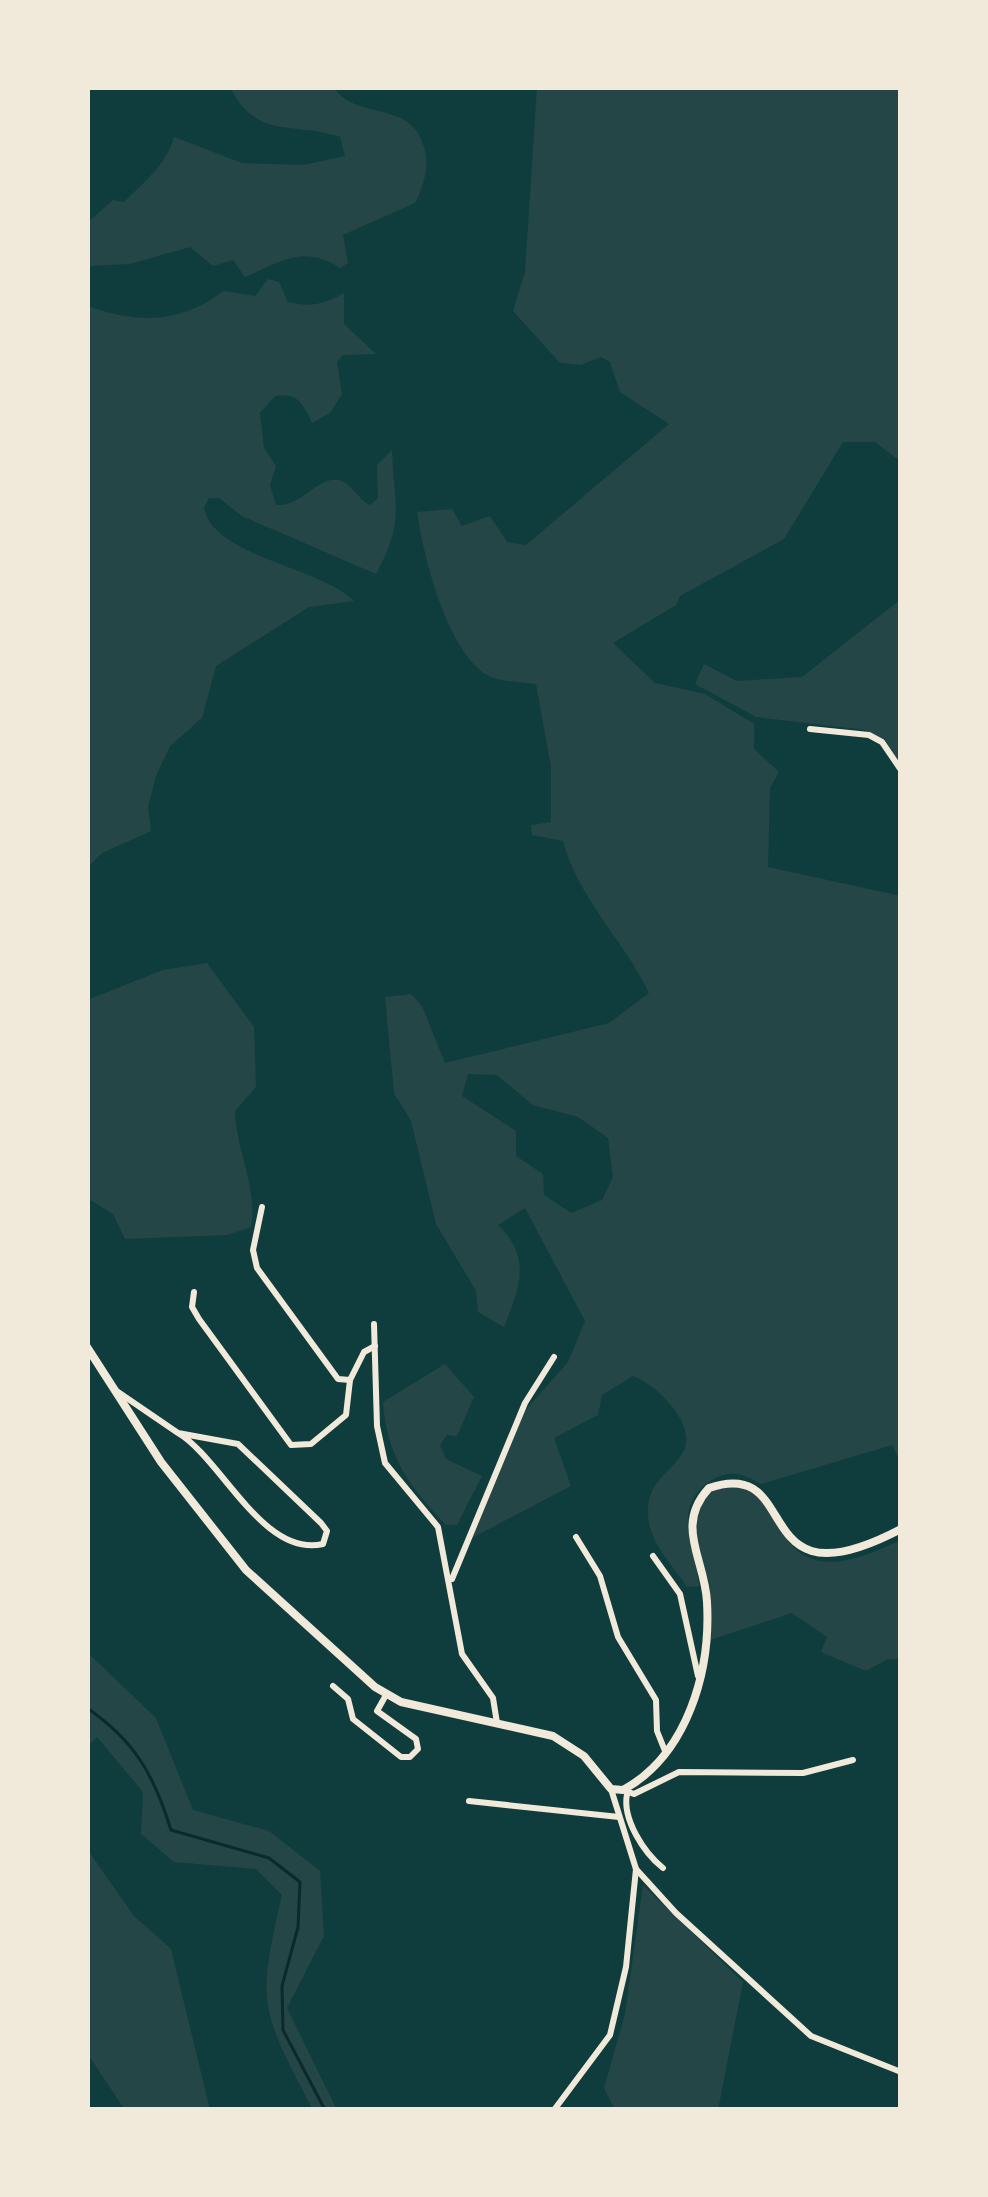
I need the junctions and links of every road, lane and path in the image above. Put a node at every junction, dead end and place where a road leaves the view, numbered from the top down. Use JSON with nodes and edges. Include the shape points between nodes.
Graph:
{"nodes":[{"id":1,"x":810,"y":729,"type":"dead end"},
{"id":2,"x":901,"y":770,"type":"edge"},
{"id":3,"x":262,"y":1207,"type":"dead end"},
{"id":4,"x":194,"y":1292,"type":"dead end"},
{"id":5,"x":374,"y":1324,"type":"dead end"},
{"id":6,"x":375,"y":1346,"type":"junction"},
{"id":7,"x":87,"y":1347,"type":"edge"},
{"id":8,"x":554,"y":1358,"type":"dead end"},
{"id":9,"x":350,"y":1380,"type":"junction"},
{"id":10,"x":115,"y":1390,"type":"junction"},
{"id":11,"x":178,"y":1433,"type":"junction"},
{"id":12,"x":901,"y":1529,"type":"edge"},
{"id":13,"x":576,"y":1537,"type":"dead end"},
{"id":14,"x":653,"y":1556,"type":"dead end"},
{"id":15,"x":450,"y":1582,"type":"junction"},
{"id":16,"x":699,"y":1680,"type":"junction"},
{"id":17,"x":333,"y":1686,"type":"dead end"},
{"id":18,"x":387,"y":1695,"type":"junction"},
{"id":19,"x":496,"y":1723,"type":"junction"},
{"id":20,"x":666,"y":1753,"type":"junction"},
{"id":21,"x":854,"y":1760,"type":"dead end"},
{"id":22,"x":611,"y":1789,"type":"junction"},
{"id":23,"x":625,"y":1792,"type":"junction"},
{"id":24,"x":469,"y":1801,"type":"dead end"},
{"id":25,"x":619,"y":1817,"type":"junction"},
{"id":26,"x":901,"y":1852,"type":"edge"},
{"id":27,"x":901,"y":1865,"type":"edge"},
{"id":28,"x":663,"y":1868,"type":"dead end"},
{"id":29,"x":636,"y":1869,"type":"junction"},
{"id":30,"x":901,"y":2072,"type":"edge"},
{"id":31,"x":554,"y":2110,"type":"edge"}],
"edges":[{"from":1,"to":2,"type":"street","via":[[868,735]]},
{"from":3,"to":9,"type":"street","via":[[257,1268],[338,1379]]},
{"from":4,"to":9,"type":"street","via":[[199,1319],[291,1445],[311,1444],[346,1415]]},
{"from":5,"to":6,"type":"street"},
{"from":6,"to":9,"type":"street"},
{"from":6,"to":15,"type":"street","via":[[386,1462],[438,1527]]},
{"from":7,"to":10,"type":"street"},
{"from":8,"to":15,"type":"street","via":[[525,1402]]},
{"from":10,"to":11,"type":"street"},
{"from":10,"to":18,"type":"street","via":[[246,1570]]},
{"from":11,"to":11,"type":"street","via":[[238,1444],[321,1523],[323,1544],[272,1529]]},
{"from":12,"to":16,"type":"street","via":[[840,1556],[814,1556],[755,1489],[709,1488],[690,1531],[707,1602]]},
{"from":13,"to":20,"type":"street","via":[[600,1576],[618,1637],[656,1700]]},
{"from":14,"to":16,"type":"street","via":[[680,1594]]},
{"from":15,"to":19,"type":"street","via":[[462,1654],[493,1698]]},
{"from":16,"to":20,"type":"street"},
{"from":17,"to":18,"type":"street","via":[[348,1699],[352,1719],[410,1757],[416,1739],[377,1711]]},
{"from":18,"to":19,"type":"street"},
{"from":19,"to":22,"type":"street","via":[[571,1745]]},
{"from":20,"to":23,"type":"street"},
{"from":21,"to":23,"type":"street","via":[[803,1773],[679,1772]]},
{"from":22,"to":23,"type":"street"},
{"from":22,"to":25,"type":"street"},
{"from":23,"to":28,"type":"street","via":[[647,1856]]},
{"from":24,"to":25,"type":"street"},
{"from":25,"to":29,"type":"street"},
{"from":26,"to":27,"type":"street"},
{"from":29,"to":30,"type":"street","via":[[812,2036]]},
{"from":29,"to":31,"type":"street","via":[[610,2035]]}]}
